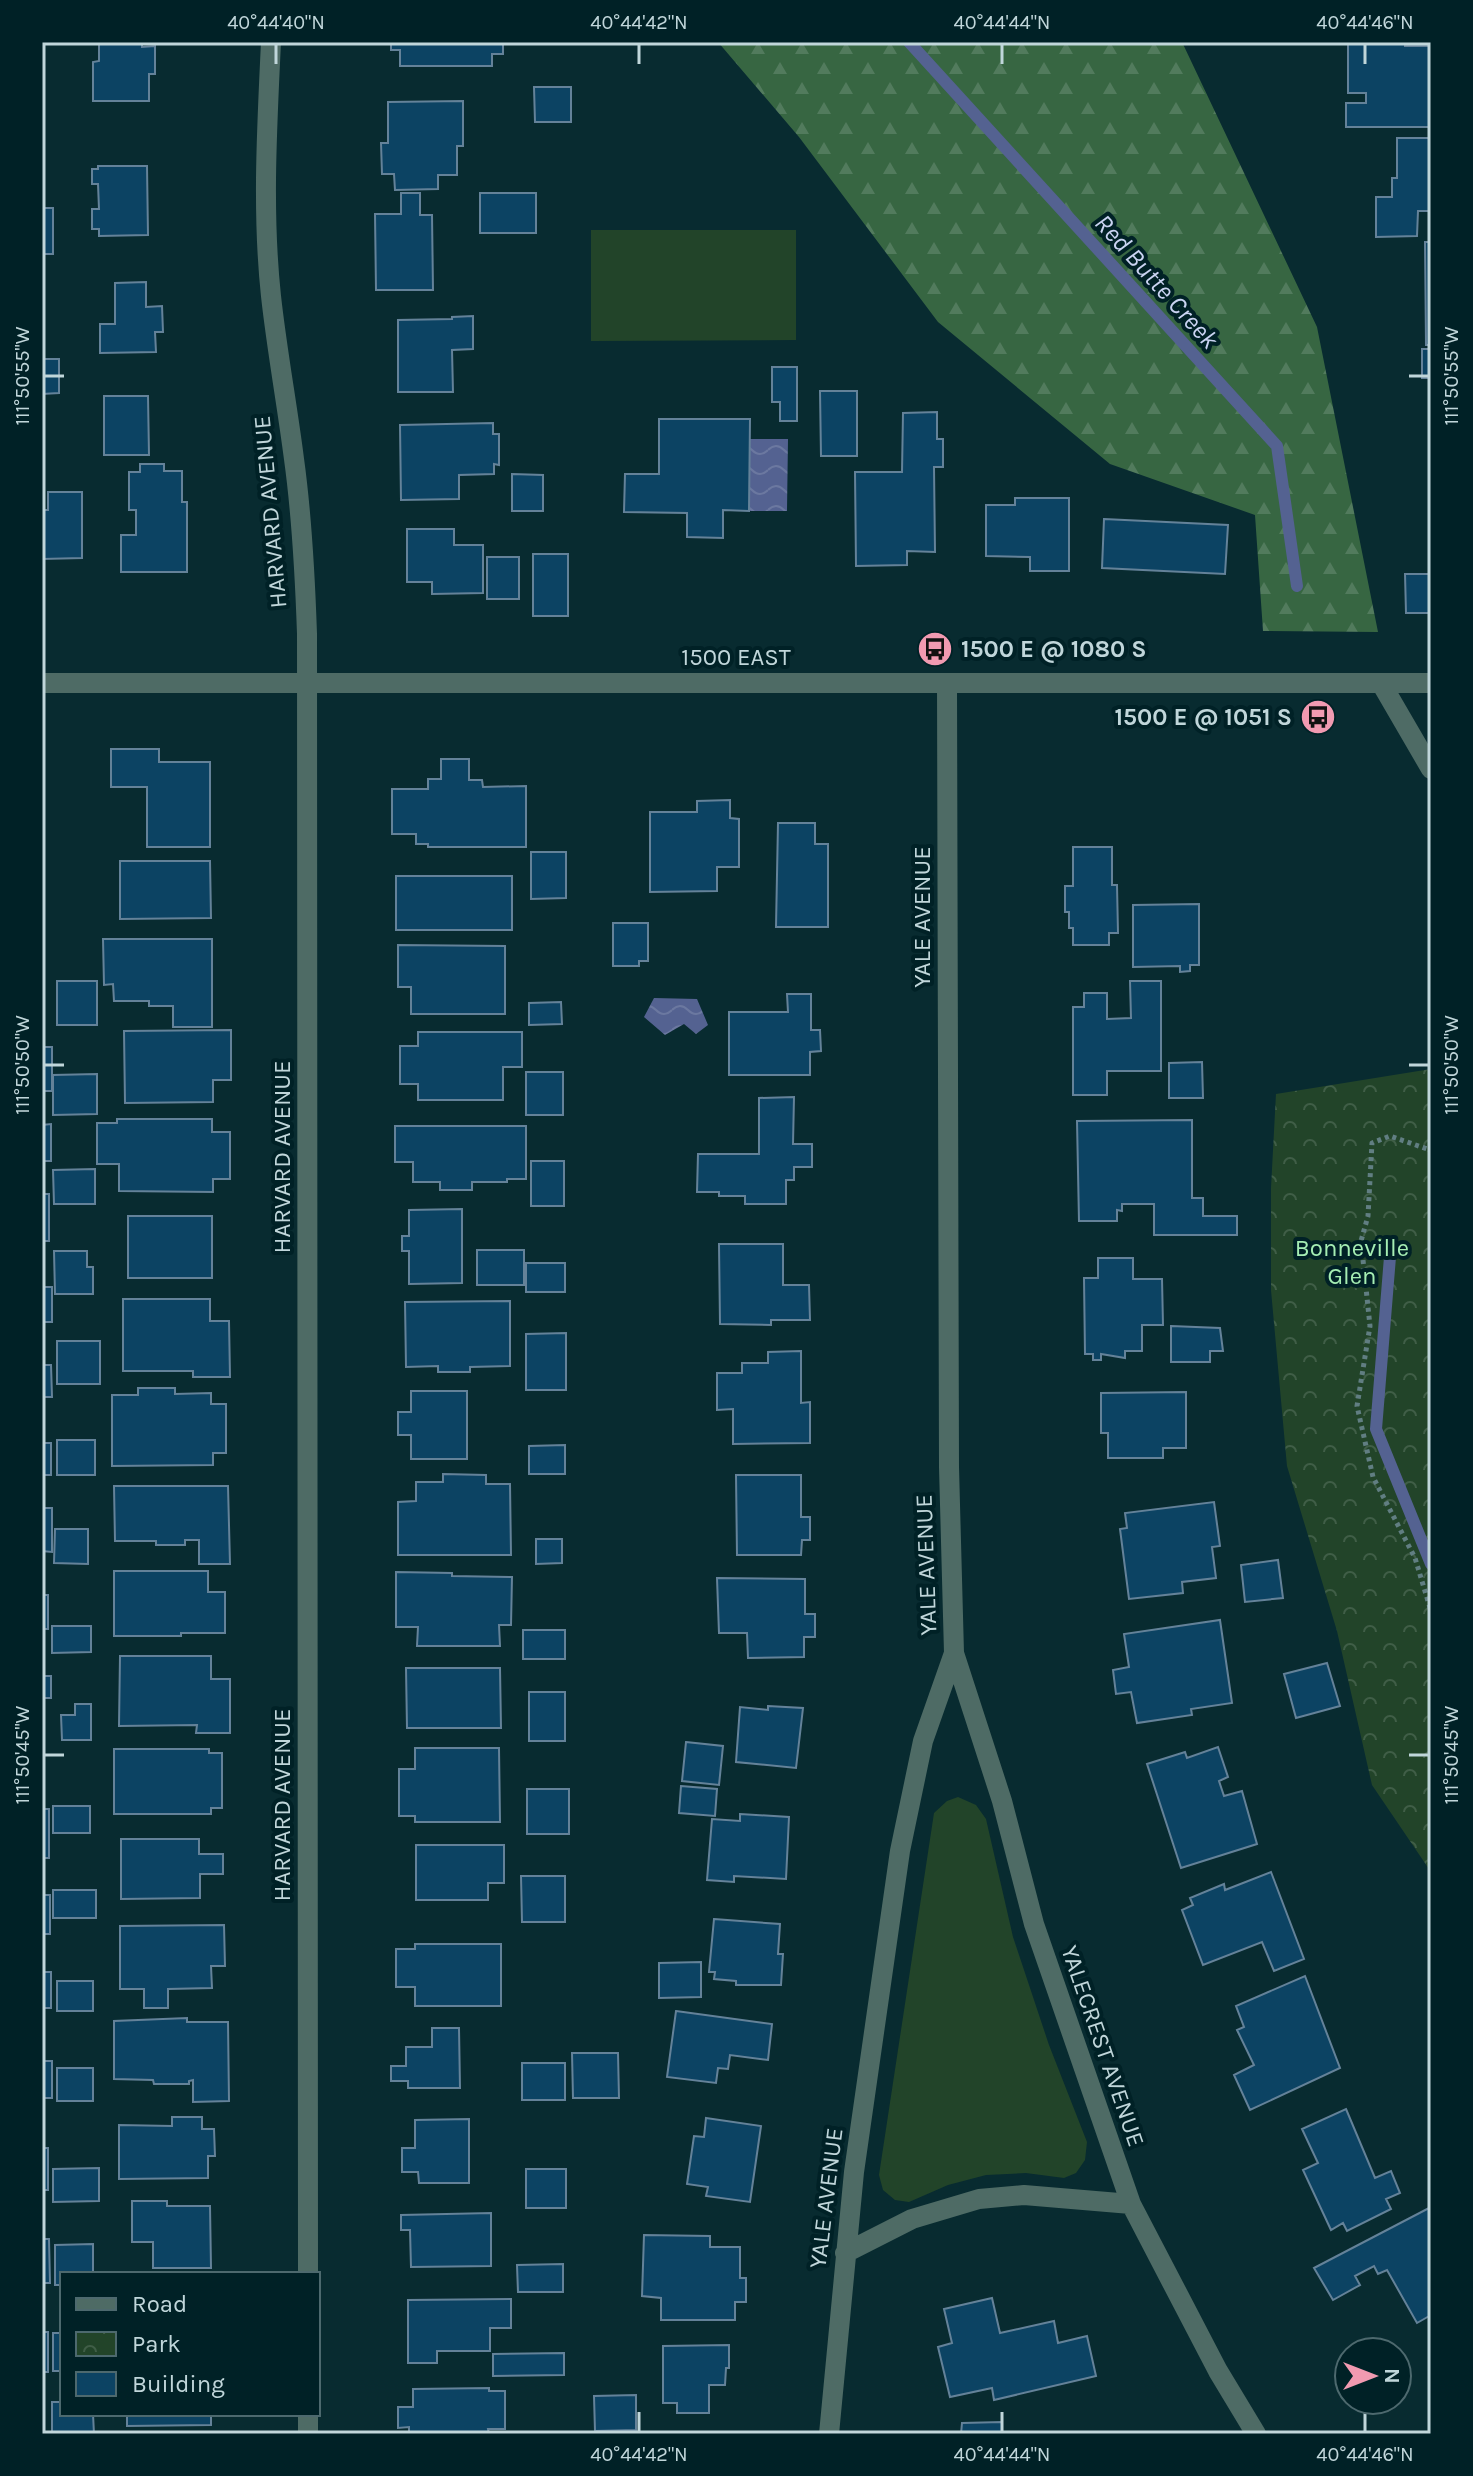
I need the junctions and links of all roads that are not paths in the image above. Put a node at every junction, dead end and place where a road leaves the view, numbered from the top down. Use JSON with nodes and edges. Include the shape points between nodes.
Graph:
{"nodes":[{"id":1,"x":271,"y":42,"type":"edge"},
{"id":2,"x":42,"y":683,"type":"edge"},
{"id":3,"x":307,"y":683,"type":"junction"},
{"id":4,"x":947,"y":683,"type":"junction"},
{"id":5,"x":1381,"y":683,"type":"junction"},
{"id":6,"x":1431,"y":683,"type":"edge"},
{"id":7,"x":1431,"y":769,"type":"edge"},
{"id":8,"x":954,"y":1653,"type":"junction"},
{"id":9,"x":1131,"y":2204,"type":"junction"},
{"id":10,"x":845,"y":2253,"type":"junction"},
{"id":11,"x":308,"y":2272,"type":"edge"},
{"id":12,"x":829,"y":2434,"type":"edge"},
{"id":13,"x":1256,"y":2434,"type":"edge"}],
"edges":[{"from":1,"to":3,"type":"street","name":"HARVARD AVENUE","via":[[267,237],[304,546]]},
{"from":2,"to":3,"type":"street","name":"1500 EAST"},
{"from":3,"to":4,"type":"street","name":"1500 EAST"},
{"from":3,"to":11,"type":"street","name":"HARVARD AVENUE"},
{"from":4,"to":5,"type":"street","name":"1500 EAST"},
{"from":4,"to":8,"type":"street","name":"YALE AVENUE"},
{"from":5,"to":6,"type":"street","name":"1500 EAST"},
{"from":5,"to":7,"type":"street"},
{"from":8,"to":9,"type":"street","name":"YALECREST AVENUE","via":[[1002,1801],[1034,1924]]},
{"from":8,"to":10,"type":"street","name":"YALE AVENUE","via":[[923,1741],[900,1851]]},
{"from":9,"to":10,"type":"street","via":[[1024,2195],[979,2199],[912,2219]]},
{"from":9,"to":13,"type":"street","name":"YALECREST AVENUE"},
{"from":10,"to":12,"type":"street","name":"YALE AVENUE"}]}
